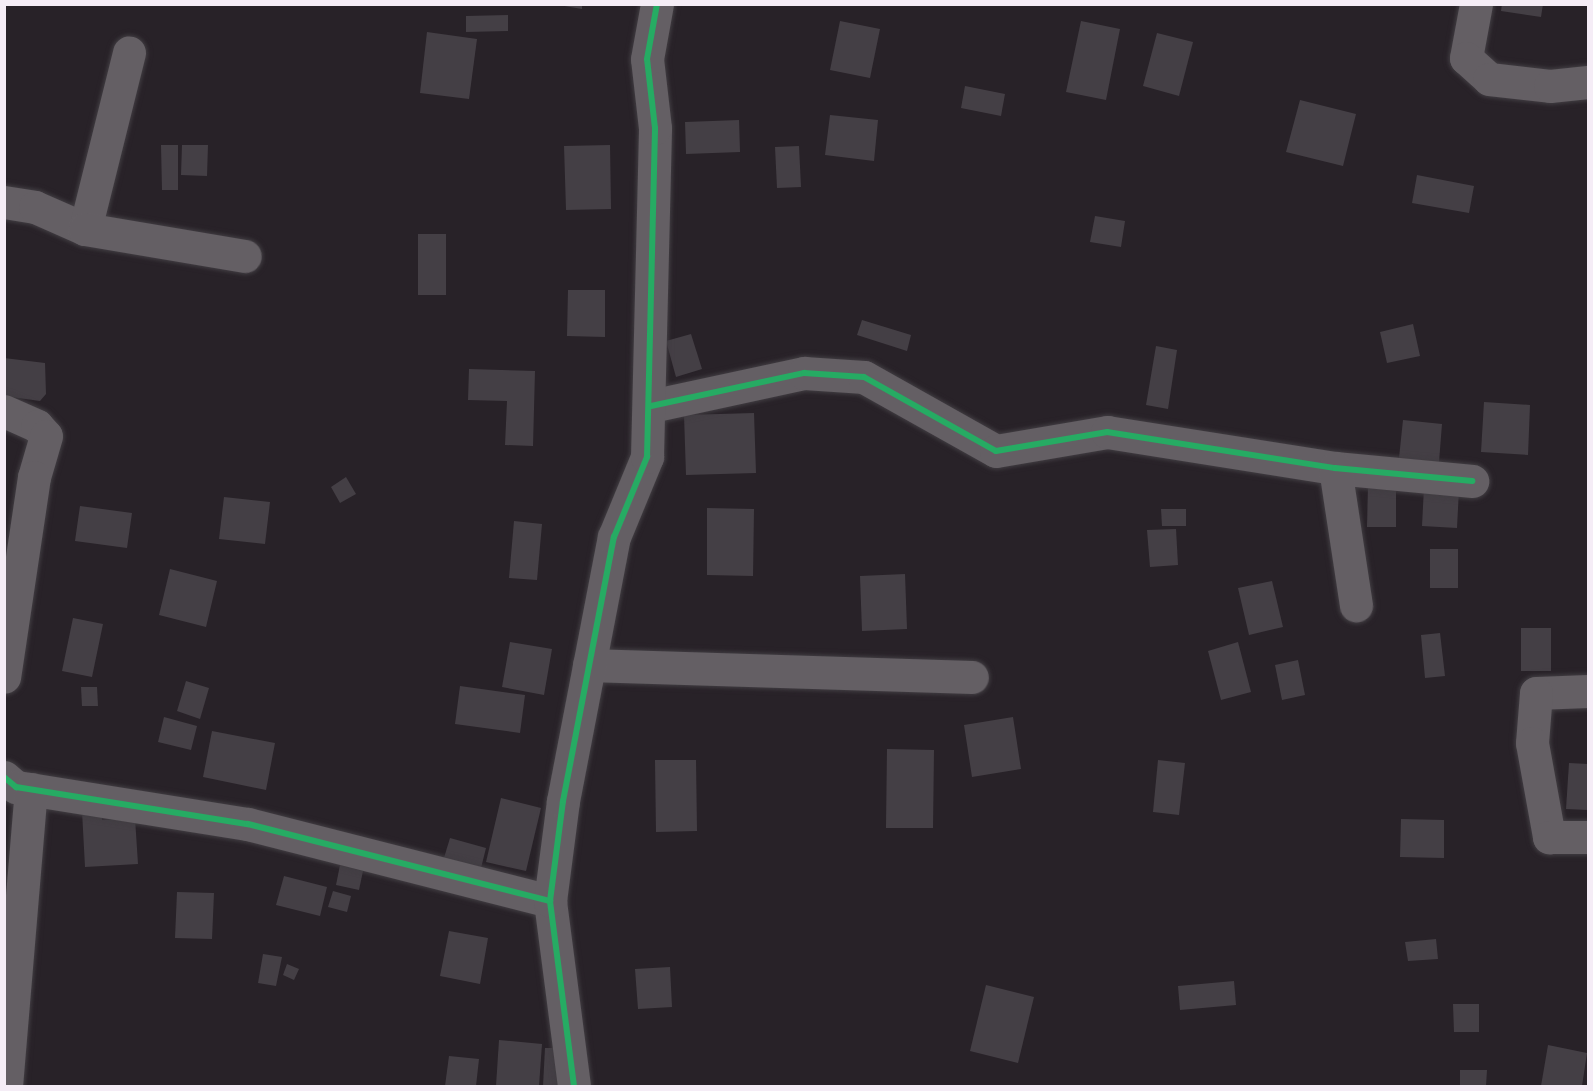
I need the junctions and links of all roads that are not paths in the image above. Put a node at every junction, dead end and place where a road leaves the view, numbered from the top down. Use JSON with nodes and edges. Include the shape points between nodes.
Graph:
{"nodes":[{"id":1,"x":657,"y":4,"type":"edge"},
{"id":2,"x":1476,"y":4,"type":"edge"},
{"id":3,"x":129,"y":52,"type":"dead end"},
{"id":4,"x":1588,"y":82,"type":"edge"},
{"id":5,"x":4,"y":202,"type":"edge"},
{"id":6,"x":85,"y":229,"type":"junction"},
{"id":7,"x":245,"y":256,"type":"dead end"},
{"id":8,"x":651,"y":406,"type":"junction"},
{"id":9,"x":4,"y":411,"type":"edge"},
{"id":10,"x":1335,"y":468,"type":"junction"},
{"id":11,"x":1472,"y":481,"type":"dead end"},
{"id":12,"x":1356,"y":604,"type":"dead end"},
{"id":13,"x":589,"y":665,"type":"junction"},
{"id":14,"x":4,"y":677,"type":"edge"},
{"id":15,"x":972,"y":677,"type":"dead end"},
{"id":16,"x":1588,"y":691,"type":"edge"},
{"id":17,"x":18,"y":783,"type":"edge"},
{"id":18,"x":1588,"y":837,"type":"edge"},
{"id":19,"x":550,"y":902,"type":"junction"},
{"id":20,"x":6,"y":1086,"type":"edge"},
{"id":21,"x":574,"y":1086,"type":"edge"}],
"edges":[{"from":1,"to":8,"type":"street","via":[[647,59],[655,128]]},
{"from":2,"to":4,"type":"street","via":[[1466,58],[1489,78],[1550,86]]},
{"from":3,"to":6,"type":"street"},
{"from":5,"to":6,"type":"street","via":[[34,207]]},
{"from":6,"to":7,"type":"street"},
{"from":8,"to":10,"type":"street","via":[[804,373],[864,377],[996,450],[1107,432]]},
{"from":8,"to":13,"type":"street","via":[[647,457],[614,537]]},
{"from":9,"to":14,"type":"street","via":[[37,426],[46,436],[34,477]]},
{"from":10,"to":11,"type":"street"},
{"from":10,"to":12,"type":"street"},
{"from":13,"to":15,"type":"street"},
{"from":13,"to":19,"type":"street"},
{"from":16,"to":18,"type":"street","via":[[1536,693],[1532,744],[1549,837]]},
{"from":17,"to":19,"type":"street","via":[[248,824]]},
{"from":17,"to":20,"type":"street"},
{"from":19,"to":21,"type":"street"}]}
